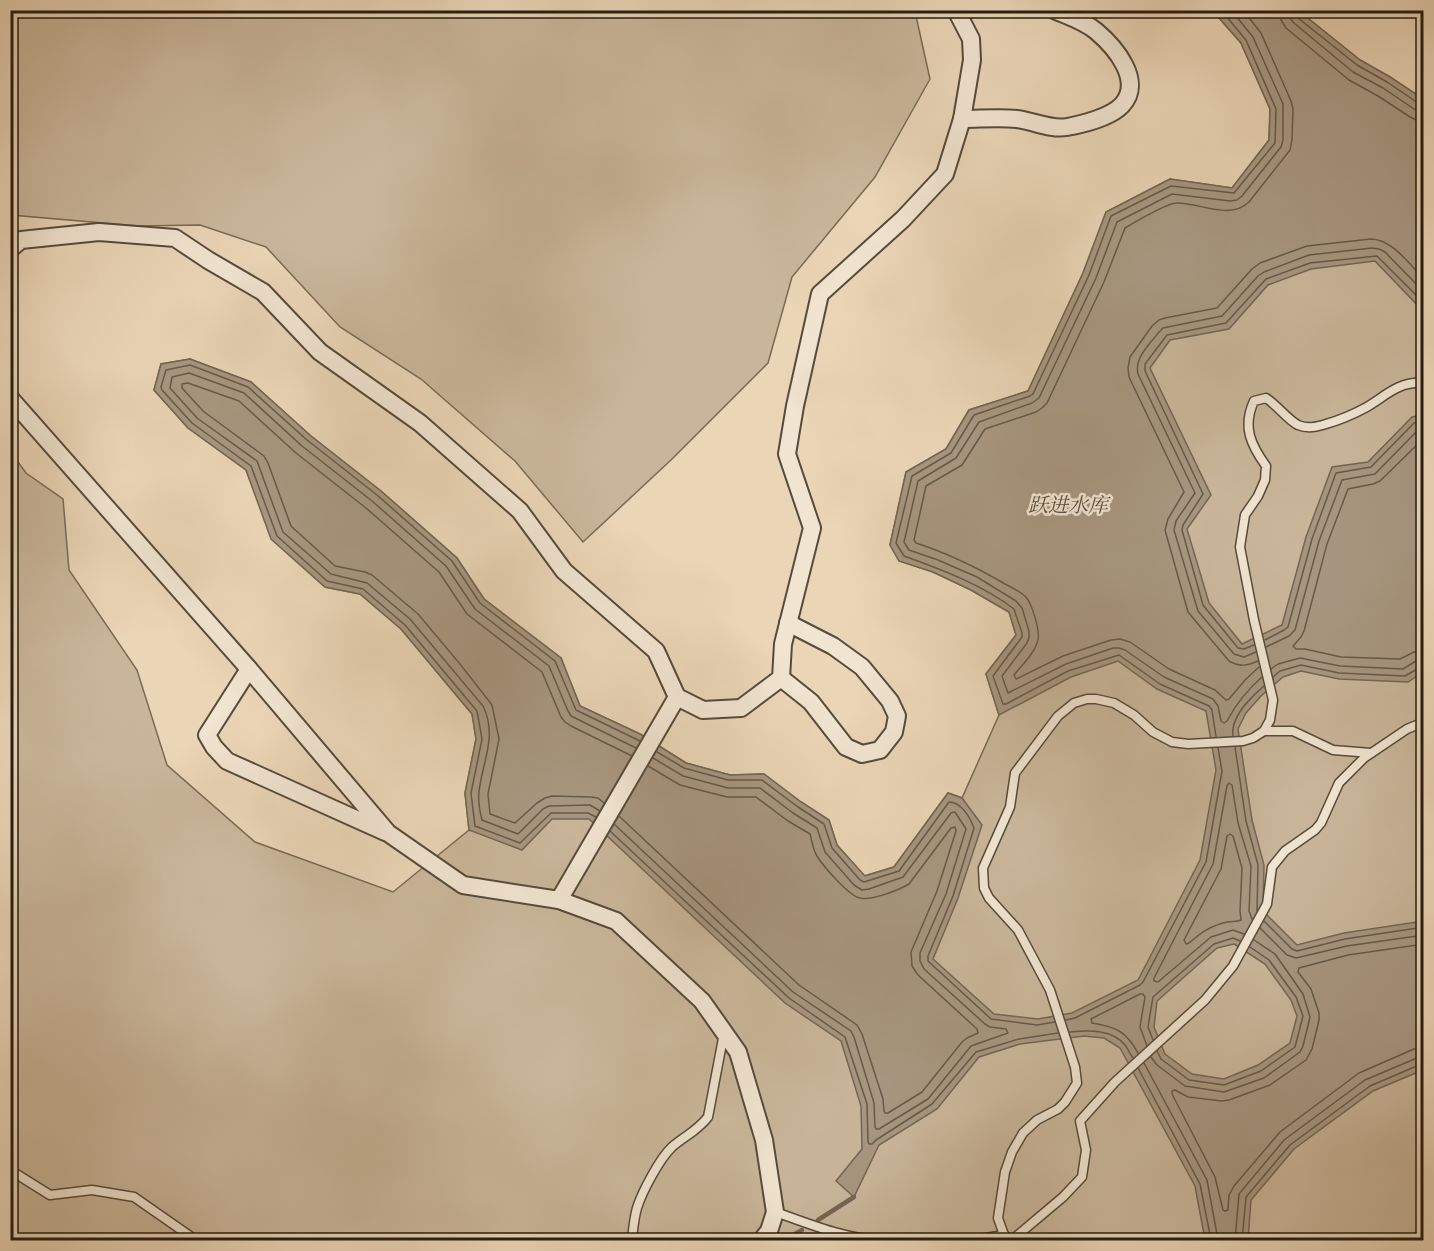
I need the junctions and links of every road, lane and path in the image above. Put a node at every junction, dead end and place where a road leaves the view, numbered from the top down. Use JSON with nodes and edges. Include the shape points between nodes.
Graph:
{"nodes":[{"id":1,"x":956,"y":10,"type":"edge"},
{"id":2,"x":1054,"y":10,"type":"edge"},
{"id":3,"x":962,"y":119,"type":"junction"},
{"id":4,"x":10,"y":249,"type":"edge"},
{"id":5,"x":1424,"y":383,"type":"edge"},
{"id":6,"x":10,"y":398,"type":"edge"},
{"id":7,"x":788,"y":623,"type":"junction"},
{"id":8,"x":249,"y":669,"type":"junction"},
{"id":9,"x":781,"y":678,"type":"junction"},
{"id":10,"x":677,"y":697,"type":"junction"},
{"id":11,"x":1424,"y":722,"type":"edge"},
{"id":12,"x":1264,"y":731,"type":"junction"},
{"id":13,"x":1371,"y":753,"type":"junction"},
{"id":14,"x":388,"y":833,"type":"junction"},
{"id":15,"x":558,"y":900,"type":"junction"},
{"id":16,"x":724,"y":1033,"type":"junction"},
{"id":17,"x":10,"y":1170,"type":"edge"},
{"id":18,"x":775,"y":1212,"type":"junction"},
{"id":19,"x":1004,"y":1235,"type":"junction"},
{"id":20,"x":194,"y":1240,"type":"edge"},
{"id":21,"x":632,"y":1240,"type":"edge"},
{"id":22,"x":762,"y":1240,"type":"edge"},
{"id":23,"x":877,"y":1240,"type":"edge"},
{"id":24,"x":973,"y":1240,"type":"edge"},
{"id":25,"x":1012,"y":1240,"type":"edge"}],
"edges":[{"from":1,"to":3,"type":"street","via":[[971,39],[972,60]]},
{"from":2,"to":3,"type":"street","via":[[1095,30],[1117,52],[1128,73],[1129,93],[1121,106],[1102,117],[1065,127],[1017,119]]},
{"from":3,"to":7,"type":"street","via":[[945,174],[903,219],[820,294],[787,454],[812,528]]},
{"from":4,"to":10,"type":"street","via":[[21,240],[99,232],[175,238],[262,292],[320,352],[420,423],[520,511],[564,571],[656,651]]},
{"from":5,"to":12,"type":"lane","via":[[1392,389],[1346,419],[1308,428],[1296,424],[1266,398],[1254,401],[1247,428],[1266,466],[1265,480],[1245,515],[1240,547],[1273,700]]},
{"from":6,"to":8,"type":"street"},
{"from":7,"to":9,"type":"street"},
{"from":7,"to":9,"type":"street","via":[[833,646],[862,667],[890,700],[897,716],[894,732],[880,750],[862,754],[846,747],[811,702]]},
{"from":8,"to":14,"type":"street"},
{"from":8,"to":14,"type":"street","via":[[207,735],[214,747],[227,761]]},
{"from":9,"to":10,"type":"street","via":[[741,708],[703,710]]},
{"from":10,"to":15,"type":"street"},
{"from":11,"to":13,"type":"lane"},
{"from":12,"to":13,"type":"lane","via":[[1293,731],[1333,750]]},
{"from":12,"to":19,"type":"lane","via":[[1243,741],[1172,742],[1114,703],[1087,699],[1074,703],[1058,716],[1015,773],[1010,807],[983,868],[984,888],[1018,930],[1050,990],[1076,1067],[1077,1083],[1065,1102],[1023,1133],[1012,1152],[998,1218]]},
{"from":13,"to":25,"type":"lane","via":[[1339,783],[1321,823],[1285,851],[1272,867],[1267,904],[1233,966],[1205,1000],[1115,1082],[1080,1121],[1086,1150],[1082,1177]]},
{"from":14,"to":15,"type":"street","via":[[463,885]]},
{"from":15,"to":16,"type":"street","via":[[616,921],[702,1001]]},
{"from":16,"to":18,"type":"street","via":[[738,1052],[764,1140]]},
{"from":16,"to":21,"type":"lane","via":[[708,1117],[663,1157],[637,1207]]},
{"from":17,"to":20,"type":"lane","via":[[50,1195],[92,1190],[134,1197]]},
{"from":18,"to":22,"type":"street"},
{"from":18,"to":23,"type":"lane","via":[[818,1228]]},
{"from":19,"to":24,"type":"lane"},
{"from":19,"to":25,"type":"lane"}]}
